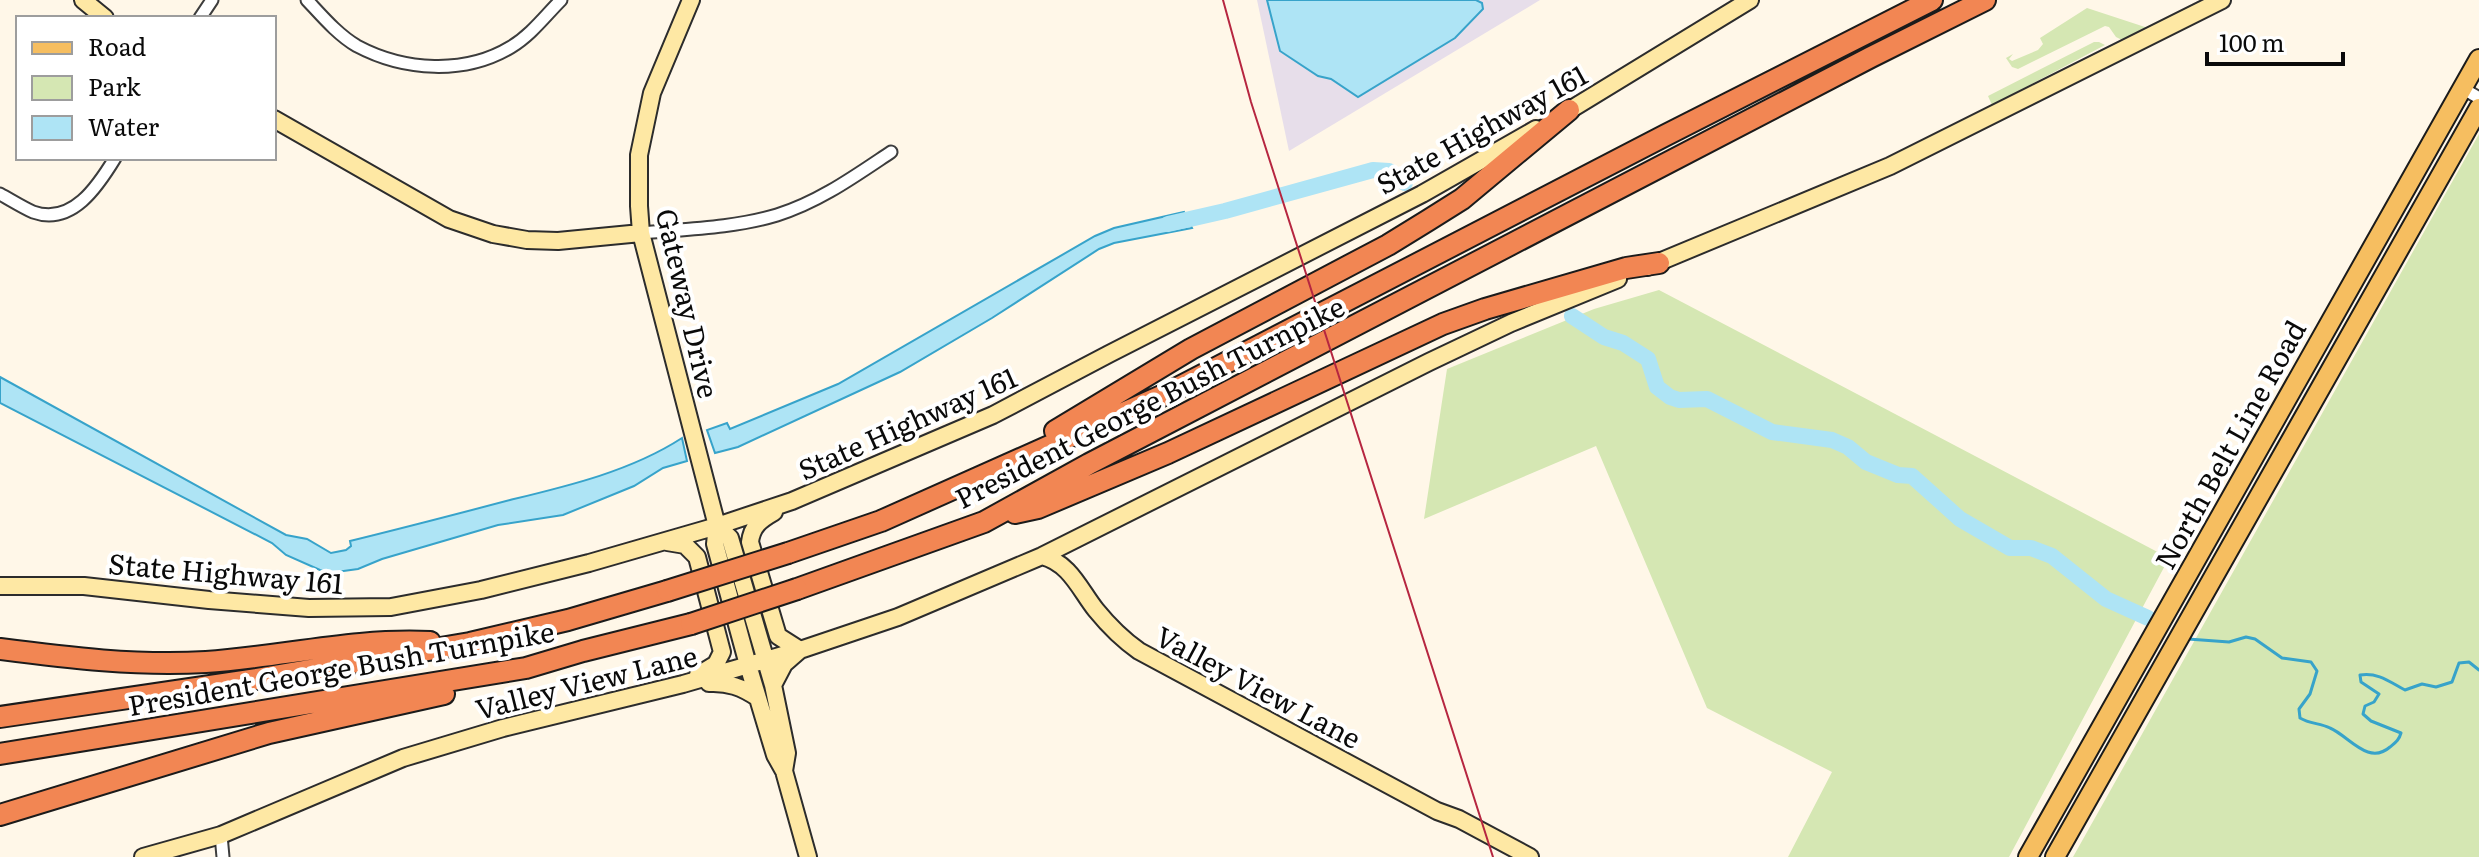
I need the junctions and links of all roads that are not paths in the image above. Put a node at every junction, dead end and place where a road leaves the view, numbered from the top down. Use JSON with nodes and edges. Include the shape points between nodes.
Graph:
{"nodes":[{"id":1,"x":83,"y":0,"type":"edge"},
{"id":2,"x":307,"y":0,"type":"edge"},
{"id":3,"x":561,"y":0,"type":"edge"},
{"id":4,"x":691,"y":0,"type":"edge"},
{"id":5,"x":1750,"y":0,"type":"edge"},
{"id":6,"x":1932,"y":0,"type":"edge"},
{"id":7,"x":1985,"y":0,"type":"edge"},
{"id":8,"x":2222,"y":0,"type":"edge"},
{"id":9,"x":103,"y":16,"type":"edge"},
{"id":10,"x":2479,"y":59,"type":"edge"},
{"id":11,"x":2462,"y":88,"type":"junction"},
{"id":12,"x":2479,"y":98,"type":"edge"},
{"id":13,"x":2479,"y":108,"type":"edge"},
{"id":14,"x":1569,"y":110,"type":"junction"},
{"id":15,"x":276,"y":120,"type":"edge"},
{"id":16,"x":891,"y":152,"type":"dead end"},
{"id":17,"x":114,"y":160,"type":"edge"},
{"id":18,"x":0,"y":194,"type":"edge"},
{"id":19,"x":641,"y":233,"type":"junction"},
{"id":20,"x":1659,"y":263,"type":"junction"},
{"id":21,"x":955,"y":489,"type":"junction"},
{"id":22,"x":792,"y":501,"type":"junction"},
{"id":23,"x":984,"y":522,"type":"junction"},
{"id":24,"x":717,"y":526,"type":"junction"},
{"id":25,"x":1084,"y":536,"type":"junction"},
{"id":26,"x":665,"y":541,"type":"junction"},
{"id":27,"x":1042,"y":556,"type":"junction"},
{"id":28,"x":1077,"y":581,"type":"junction"},
{"id":29,"x":0,"y":586,"type":"edge"},
{"id":30,"x":470,"y":643,"type":"junction"},
{"id":31,"x":0,"y":649,"type":"edge"},
{"id":32,"x":800,"y":650,"type":"junction"},
{"id":33,"x":766,"y":660,"type":"junction"},
{"id":34,"x":748,"y":665,"type":"junction"},
{"id":35,"x":526,"y":668,"type":"junction"},
{"id":36,"x":683,"y":684,"type":"junction"},
{"id":37,"x":773,"y":685,"type":"junction"},
{"id":38,"x":758,"y":698,"type":"junction"},
{"id":39,"x":0,"y":717,"type":"edge"},
{"id":40,"x":0,"y":754,"type":"edge"},
{"id":41,"x":784,"y":771,"type":"junction"},
{"id":42,"x":1437,"y":811,"type":"junction"},
{"id":43,"x":0,"y":815,"type":"edge"},
{"id":44,"x":221,"y":835,"type":"junction"},
{"id":45,"x":143,"y":857,"type":"edge"},
{"id":46,"x":223,"y":857,"type":"edge"},
{"id":47,"x":808,"y":857,"type":"edge"},
{"id":48,"x":1510,"y":857,"type":"edge"},
{"id":49,"x":1530,"y":857,"type":"edge"},
{"id":50,"x":2028,"y":857,"type":"edge"},
{"id":51,"x":2055,"y":857,"type":"edge"}],
"edges":[{"from":1,"to":9,"type":"main road"},
{"from":2,"to":3,"type":"street","via":[[356,45],[392,60],[436,67],[461,65],[511,47]]},
{"from":4,"to":19,"type":"main road","name":"Gateway Drive","via":[[644,125],[639,155]]},
{"from":5,"to":14,"type":"main road","name":"State Highway 161"},
{"from":6,"to":21,"type":"highway","name":"President George Bush Turnpike","via":[[1166,394]]},
{"from":7,"to":23,"type":"highway","name":"President George Bush Turnpike"},
{"from":8,"to":20,"type":"main road","via":[[1890,166]]},
{"from":10,"to":11,"type":"main road","name":"North Belt Line Road"},
{"from":11,"to":12,"type":"street"},
{"from":11,"to":50,"type":"main road","name":"North Belt Line Road"},
{"from":13,"to":51,"type":"main road","name":"North Belt Line Road"},
{"from":14,"to":21,"type":"highway","via":[[1462,199],[1414,229],[1191,349]]},
{"from":14,"to":22,"type":"main road","name":"State Highway 161","via":[[1422,194],[993,415]]},
{"from":15,"to":19,"type":"main road","via":[[449,219],[493,234],[558,241]]},
{"from":16,"to":19,"type":"street","via":[[837,188],[779,214]]},
{"from":17,"to":18,"type":"street","via":[[82,203],[61,213],[34,212]]},
{"from":19,"to":24,"type":"main road","name":"Gateway Drive"},
{"from":20,"to":23,"type":"highway","via":[[1626,268],[1443,324],[1168,453],[1038,508]]},
{"from":20,"to":25,"type":"main road","via":[[1486,334]]},
{"from":21,"to":30,"type":"highway","name":"President George Bush Turnpike","bridge":true,"via":[[788,553],[568,620]]},
{"from":22,"to":24,"type":"main road","name":"State Highway 161"},
{"from":22,"to":32,"type":"main road","via":[[758,521],[750,542],[778,636]]},
{"from":23,"to":35,"type":"highway","name":"President George Bush Turnpike","bridge":true,"via":[[691,624]]},
{"from":24,"to":26,"type":"main road","name":"State Highway 161"},
{"from":24,"to":33,"type":"main road","name":"Gateway Drive","via":[[730,538]]},
{"from":24,"to":34,"type":"main road","name":"Gateway Drive","via":[[715,544]]},
{"from":25,"to":27,"type":"main road"},
{"from":25,"to":28,"type":"main road","via":[[1075,557]]},
{"from":26,"to":29,"type":"main road","name":"State Highway 161","via":[[481,590],[391,607],[268,606],[84,586]]},
{"from":26,"to":36,"type":"main road","via":[[685,545],[697,557],[722,652],[716,664]]},
{"from":27,"to":28,"type":"main road","name":"Valley View Lane","via":[[1059,563]]},
{"from":27,"to":32,"type":"main road","name":"Valley View Lane","via":[[898,617]]},
{"from":28,"to":42,"type":"main road","name":"Valley View Lane","via":[[1103,618],[1139,651]]},
{"from":30,"to":31,"type":"highway","via":[[402,640],[152,664]]},
{"from":30,"to":39,"type":"highway","name":"President George Bush Turnpike"},
{"from":32,"to":33,"type":"main road","name":"Valley View Lane"},
{"from":32,"to":37,"type":"main road","via":[[784,664]]},
{"from":33,"to":34,"type":"main road","name":"Valley View Lane"},
{"from":33,"to":37,"type":"main road","name":"Gateway Drive"},
{"from":34,"to":36,"type":"main road","name":"Valley View Lane"},
{"from":34,"to":38,"type":"main road","name":"Gateway Drive"},
{"from":35,"to":40,"type":"highway","name":"President George Bush Turnpike"},
{"from":35,"to":43,"type":"highway","via":[[454,692],[269,733]]},
{"from":36,"to":38,"type":"main road","via":[[725,682]]},
{"from":36,"to":44,"type":"main road","name":"Valley View Lane","via":[[403,758]]},
{"from":37,"to":41,"type":"main road","name":"Gateway Drive","via":[[787,753]]},
{"from":38,"to":41,"type":"main road","name":"Gateway Drive"},
{"from":41,"to":47,"type":"main road","name":"Gateway Drive"},
{"from":42,"to":48,"type":"main road","name":"Valley View Lane","via":[[1454,827]]},
{"from":42,"to":49,"type":"main road","name":"Valley View Lane"},
{"from":44,"to":45,"type":"main road","name":"Valley View Lane"},
{"from":44,"to":46,"type":"street"}]}
